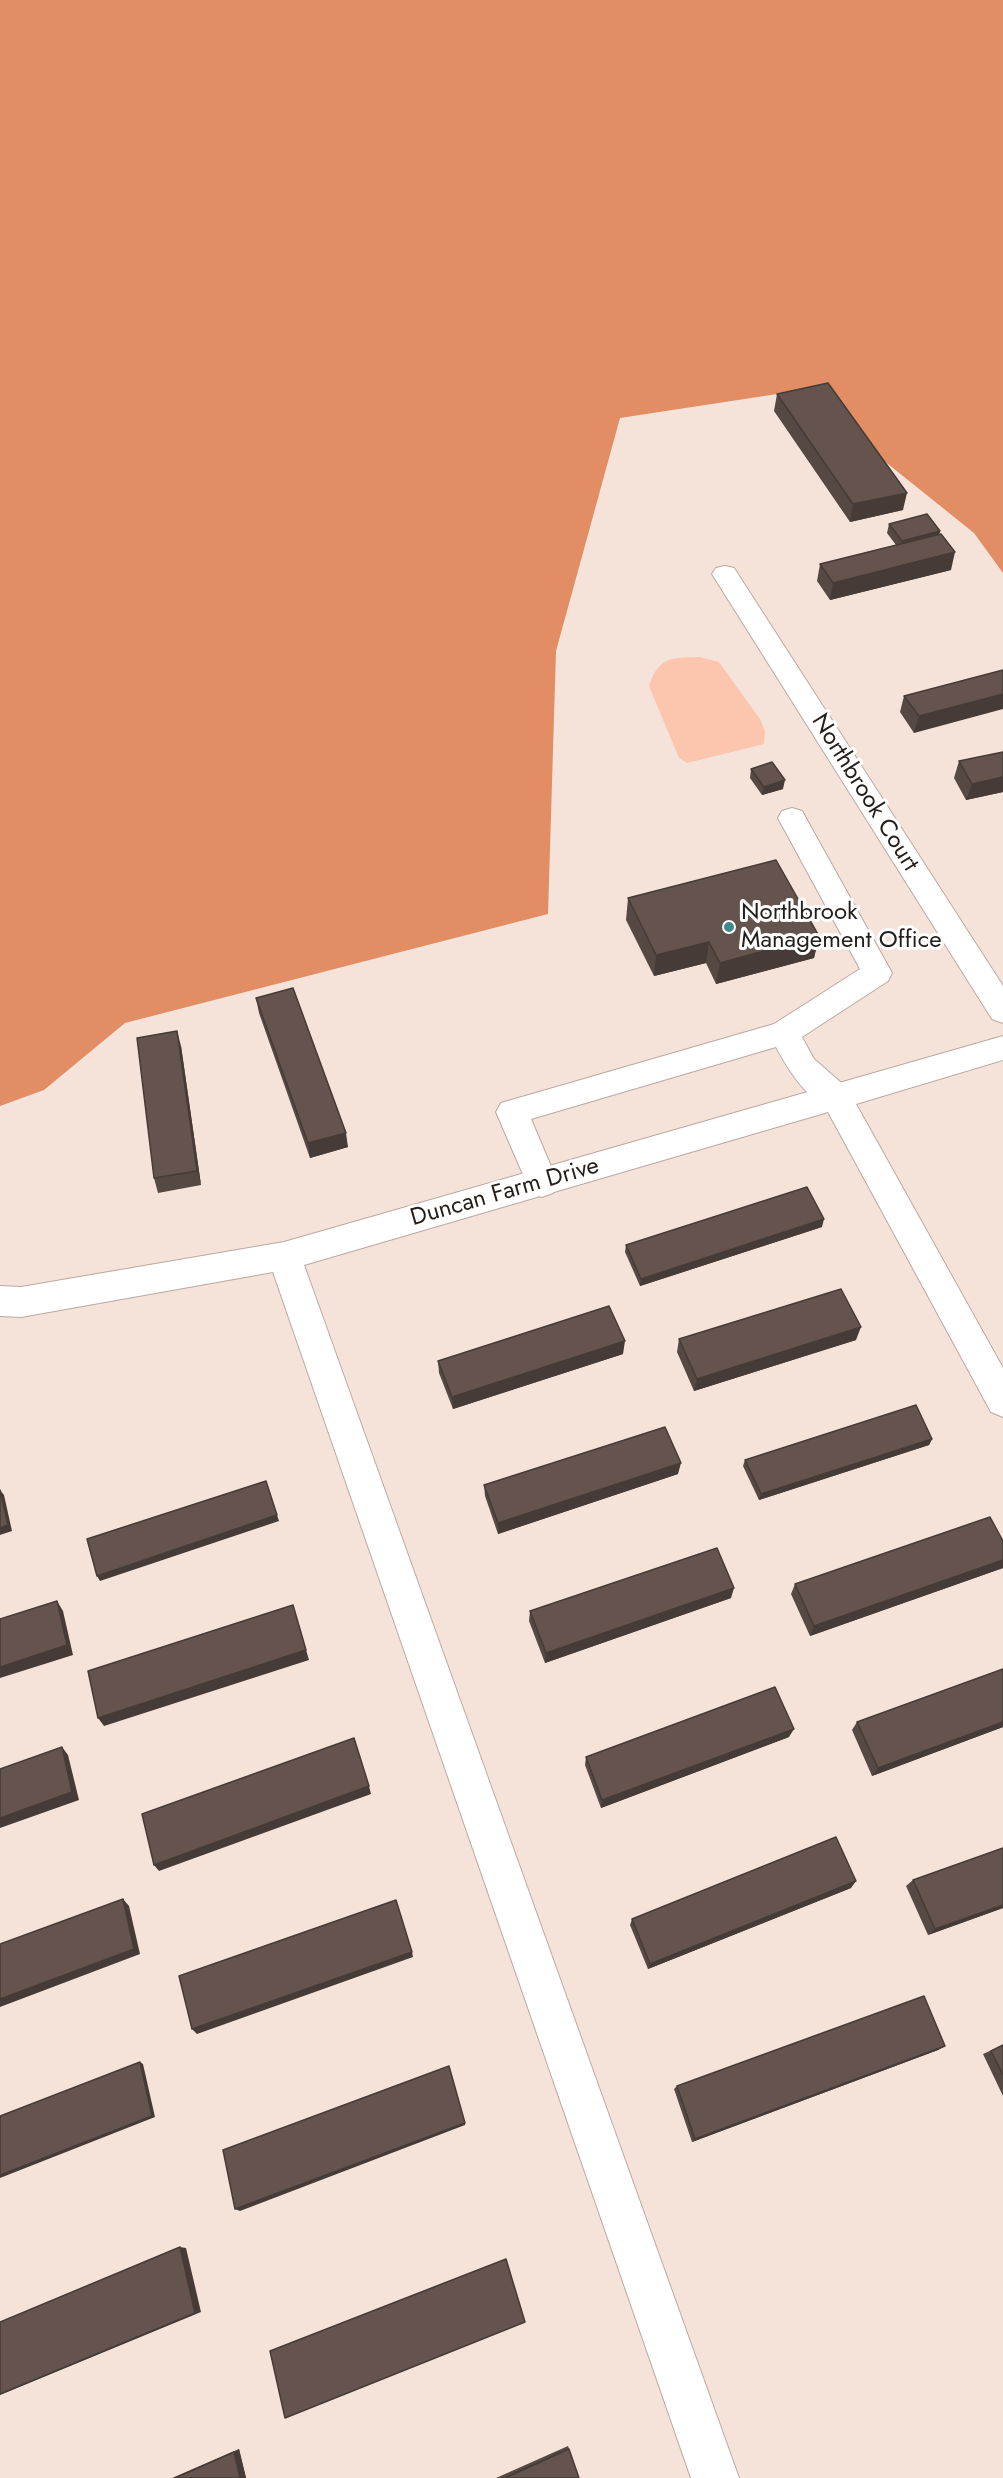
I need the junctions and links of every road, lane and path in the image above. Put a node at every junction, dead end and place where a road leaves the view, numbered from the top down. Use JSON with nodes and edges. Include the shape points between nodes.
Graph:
{"nodes":[{"id":1,"x":725,"y":574,"type":"dead end"},
{"id":2,"x":792,"y":818,"type":"dead end"},
{"id":3,"x":1003,"y":1011,"type":"edge"},
{"id":4,"x":784,"y":1034,"type":"junction"},
{"id":5,"x":1003,"y":1048,"type":"edge"},
{"id":6,"x":835,"y":1096,"type":"junction"},
{"id":7,"x":542,"y":1183,"type":"junction"},
{"id":8,"x":284,"y":1256,"type":"junction"},
{"id":9,"x":0,"y":1301,"type":"edge"},
{"id":10,"x":1003,"y":1401,"type":"edge"},
{"id":11,"x":715,"y":2478,"type":"edge"}],
"edges":[{"from":1,"to":3,"type":"street","name":"Northbrook Court"},
{"from":2,"to":4,"type":"street","via":[[877,973]]},
{"from":4,"to":6,"type":"street","via":[[803,1068]]},
{"from":4,"to":7,"type":"street","via":[[512,1112]]},
{"from":5,"to":6,"type":"street","name":"Duncan Farm Drive"},
{"from":6,"to":7,"type":"street","name":"Duncan Farm Drive"},
{"from":6,"to":10,"type":"street"},
{"from":7,"to":8,"type":"street","name":"Duncan Farm Drive"},
{"from":8,"to":9,"type":"street","name":"Duncan Farm Drive","via":[[21,1302]]},
{"from":8,"to":11,"type":"street"}]}
